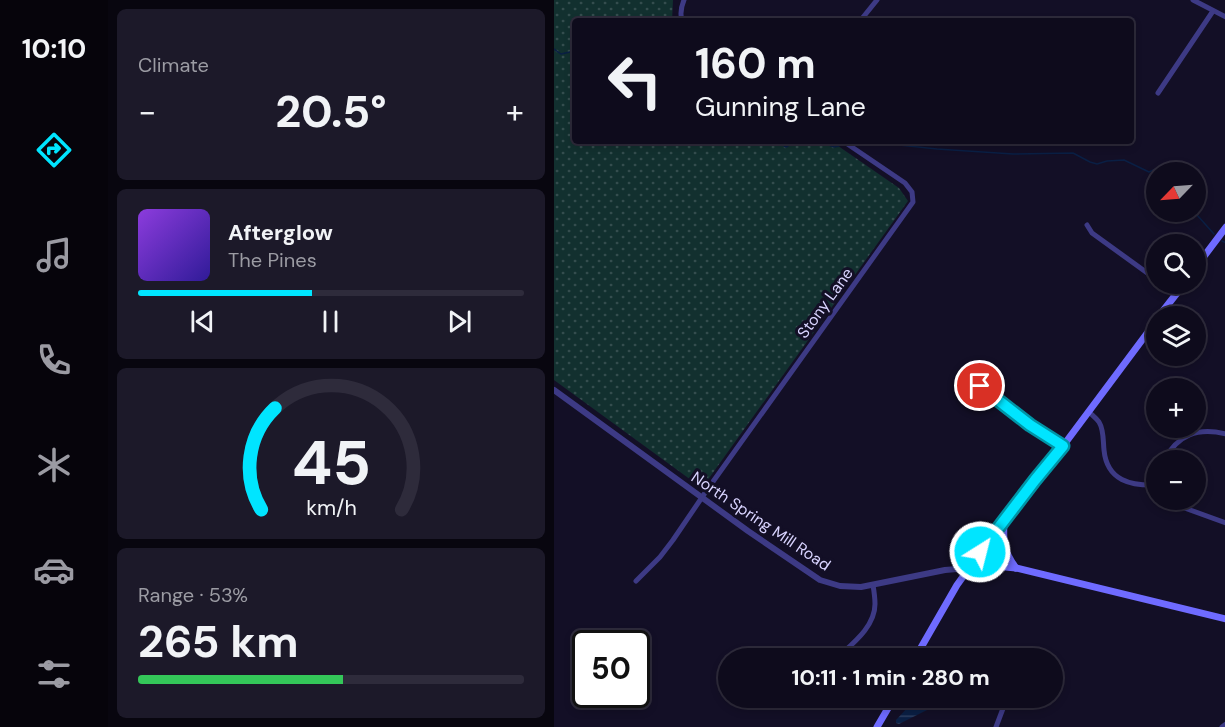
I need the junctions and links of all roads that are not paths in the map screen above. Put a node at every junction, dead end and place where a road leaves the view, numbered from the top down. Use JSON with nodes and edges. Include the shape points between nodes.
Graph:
{"nodes":[{"id":1,"x":684,"y":0,"type":"edge"},
{"id":2,"x":877,"y":0,"type":"edge"},
{"id":3,"x":1193,"y":0,"type":"edge"},
{"id":4,"x":1213,"y":10,"type":"junction"},
{"id":5,"x":1226,"y":17,"type":"edge"},
{"id":6,"x":681,"y":18,"type":"edge"},
{"id":7,"x":862,"y":18,"type":"edge"},
{"id":8,"x":1158,"y":93,"type":"dead end"},
{"id":9,"x":846,"y":144,"type":"edge"},
{"id":10,"x":1087,"y":225,"type":"dead end"},
{"id":11,"x":1226,"y":228,"type":"edge"},
{"id":12,"x":1206,"y":254,"type":"edge"},
{"id":13,"x":1146,"y":272,"type":"edge"},
{"id":14,"x":1176,"y":294,"type":"edge"},
{"id":15,"x":1167,"y":306,"type":"edge"},
{"id":16,"x":1146,"y":334,"type":"edge"},
{"id":17,"x":980,"y":386,"type":"dead end"},
{"id":18,"x":554,"y":390,"type":"edge"},
{"id":19,"x":1089,"y":412,"type":"junction"},
{"id":20,"x":1226,"y":434,"type":"edge"},
{"id":21,"x":1063,"y":446,"type":"junction"},
{"id":22,"x":1169,"y":450,"type":"edge"},
{"id":23,"x":1146,"y":485,"type":"edge"},
{"id":24,"x":702,"y":498,"type":"junction"},
{"id":25,"x":1190,"y":510,"type":"edge"},
{"id":26,"x":1004,"y":520,"type":"junction"},
{"id":27,"x":1226,"y":523,"type":"edge"},
{"id":28,"x":969,"y":568,"type":"junction"},
{"id":29,"x":1016,"y":568,"type":"junction"},
{"id":30,"x":636,"y":581,"type":"dead end"},
{"id":31,"x":873,"y":585,"type":"junction"},
{"id":32,"x":1226,"y":619,"type":"edge"},
{"id":33,"x":847,"y":648,"type":"edge"},
{"id":34,"x":922,"y":648,"type":"edge"},
{"id":35,"x":888,"y":708,"type":"edge"},
{"id":36,"x":1003,"y":708,"type":"edge"},
{"id":37,"x":877,"y":727,"type":"edge"},
{"id":38,"x":996,"y":727,"type":"edge"}],
"edges":[{"from":1,"to":6,"type":"street"},
{"from":2,"to":7,"type":"street"},
{"from":3,"to":4,"type":"street"},
{"from":4,"to":5,"type":"street"},
{"from":4,"to":8,"type":"street"},
{"from":9,"to":24,"type":"street","name":"Stony Lane","via":[[905,183],[913,201]]},
{"from":10,"to":13,"type":"street","via":[[1092,233]]},
{"from":11,"to":12,"type":"main road"},
{"from":14,"to":15,"type":"main road"},
{"from":16,"to":19,"type":"main road"},
{"from":17,"to":21,"type":"street"},
{"from":18,"to":24,"type":"street","name":"North Spring Mill Road"},
{"from":19,"to":21,"type":"main road"},
{"from":19,"to":23,"type":"street","via":[[1101,425],[1106,459],[1116,476]]},
{"from":20,"to":22,"type":"street","via":[[1204,431],[1186,436]]},
{"from":21,"to":26,"type":"main road"},
{"from":24,"to":30,"type":"street","via":[[660,557]]},
{"from":24,"to":31,"type":"street","name":"North Spring Mill Road","via":[[820,580],[847,587]]},
{"from":25,"to":27,"type":"street"},
{"from":26,"to":28,"type":"main road"},
{"from":26,"to":29,"type":"main road","via":[[1005,548]]},
{"from":28,"to":29,"type":"main road","name":"North Spring Mill Road"},
{"from":28,"to":31,"type":"street","name":"North Spring Mill Road"},
{"from":28,"to":34,"type":"main road"},
{"from":29,"to":32,"type":"main road","name":"North Spring Mill Road"},
{"from":31,"to":33,"type":"street","via":[[873,616]]},
{"from":35,"to":37,"type":"main road"},
{"from":36,"to":38,"type":"street"}]}
